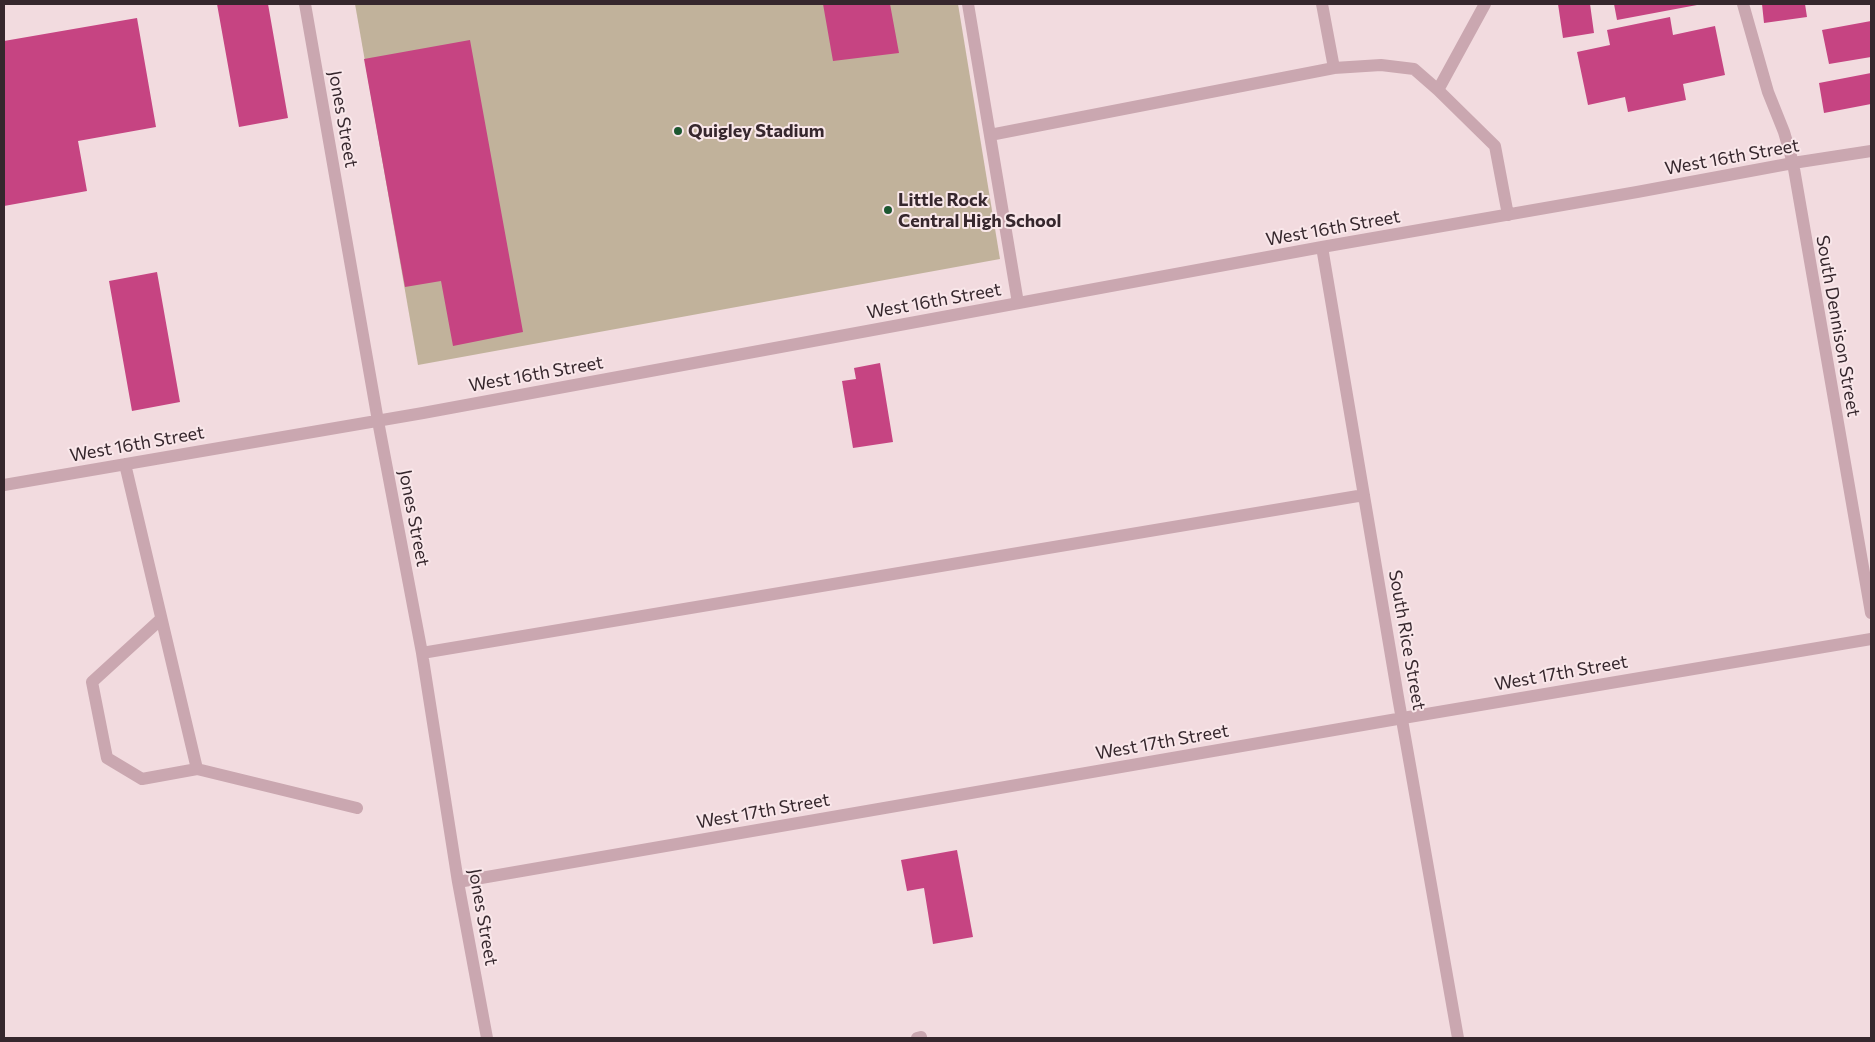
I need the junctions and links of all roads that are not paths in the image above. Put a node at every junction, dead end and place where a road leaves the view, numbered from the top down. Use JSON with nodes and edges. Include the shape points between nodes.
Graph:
{"nodes":[{"id":1,"x":305,"y":4,"type":"edge"},
{"id":2,"x":968,"y":4,"type":"edge"},
{"id":3,"x":1322,"y":4,"type":"edge"},
{"id":4,"x":1485,"y":4,"type":"edge"},
{"id":5,"x":1743,"y":4,"type":"edge"},
{"id":6,"x":1334,"y":68,"type":"junction"},
{"id":7,"x":1438,"y":90,"type":"junction"},
{"id":8,"x":990,"y":135,"type":"junction"},
{"id":9,"x":1871,"y":151,"type":"edge"},
{"id":10,"x":1793,"y":162,"type":"junction"},
{"id":11,"x":1508,"y":215,"type":"junction"},
{"id":12,"x":1322,"y":247,"type":"junction"},
{"id":13,"x":1018,"y":303,"type":"junction"},
{"id":14,"x":378,"y":421,"type":"junction"},
{"id":15,"x":125,"y":464,"type":"junction"},
{"id":16,"x":4,"y":485,"type":"edge"},
{"id":17,"x":1364,"y":496,"type":"junction"},
{"id":18,"x":1871,"y":613,"type":"edge"},
{"id":19,"x":162,"y":619,"type":"junction"},
{"id":20,"x":1871,"y":639,"type":"edge"},
{"id":21,"x":422,"y":653,"type":"junction"},
{"id":22,"x":1403,"y":718,"type":"junction"},
{"id":23,"x":197,"y":769,"type":"junction"},
{"id":24,"x":357,"y":808,"type":"dead end"},
{"id":25,"x":458,"y":882,"type":"junction"},
{"id":26,"x":487,"y":1038,"type":"edge"},
{"id":27,"x":1458,"y":1038,"type":"edge"}],
"edges":[{"from":1,"to":14,"type":"street","name":"Jones Street"},
{"from":2,"to":8,"type":"street"},
{"from":3,"to":6,"type":"street"},
{"from":4,"to":7,"type":"street"},
{"from":5,"to":10,"type":"street","name":"South Dennison Street","via":[[1768,92]]},
{"from":6,"to":7,"type":"street","via":[[1381,64],[1414,69]]},
{"from":6,"to":8,"type":"street"},
{"from":7,"to":11,"type":"street","via":[[1494,146]]},
{"from":8,"to":13,"type":"street"},
{"from":9,"to":10,"type":"street","name":"West 16th Street"},
{"from":10,"to":11,"type":"street","name":"West 16th Street"},
{"from":10,"to":18,"type":"street","name":"South Dennison Street"},
{"from":11,"to":12,"type":"street","name":"West 16th Street"},
{"from":12,"to":13,"type":"street","name":"West 16th Street"},
{"from":12,"to":17,"type":"street","name":"South Rice Street"},
{"from":13,"to":14,"type":"street","name":"West 16th Street"},
{"from":14,"to":15,"type":"street","name":"West 16th Street"},
{"from":14,"to":21,"type":"street","name":"Jones Street"},
{"from":15,"to":16,"type":"street","name":"West 16th Street"},
{"from":15,"to":19,"type":"street"},
{"from":17,"to":21,"type":"street"},
{"from":17,"to":22,"type":"street","name":"South Rice Street"},
{"from":19,"to":23,"type":"street"},
{"from":19,"to":23,"type":"street","via":[[92,682],[107,758],[142,779]]},
{"from":20,"to":22,"type":"street","name":"West 17th Street"},
{"from":21,"to":25,"type":"street","name":"Jones Street"},
{"from":22,"to":25,"type":"street","name":"West 17th Street"},
{"from":22,"to":27,"type":"street","name":"South Rice Street"},
{"from":23,"to":24,"type":"street"},
{"from":25,"to":26,"type":"street","name":"Jones Street"}]}
